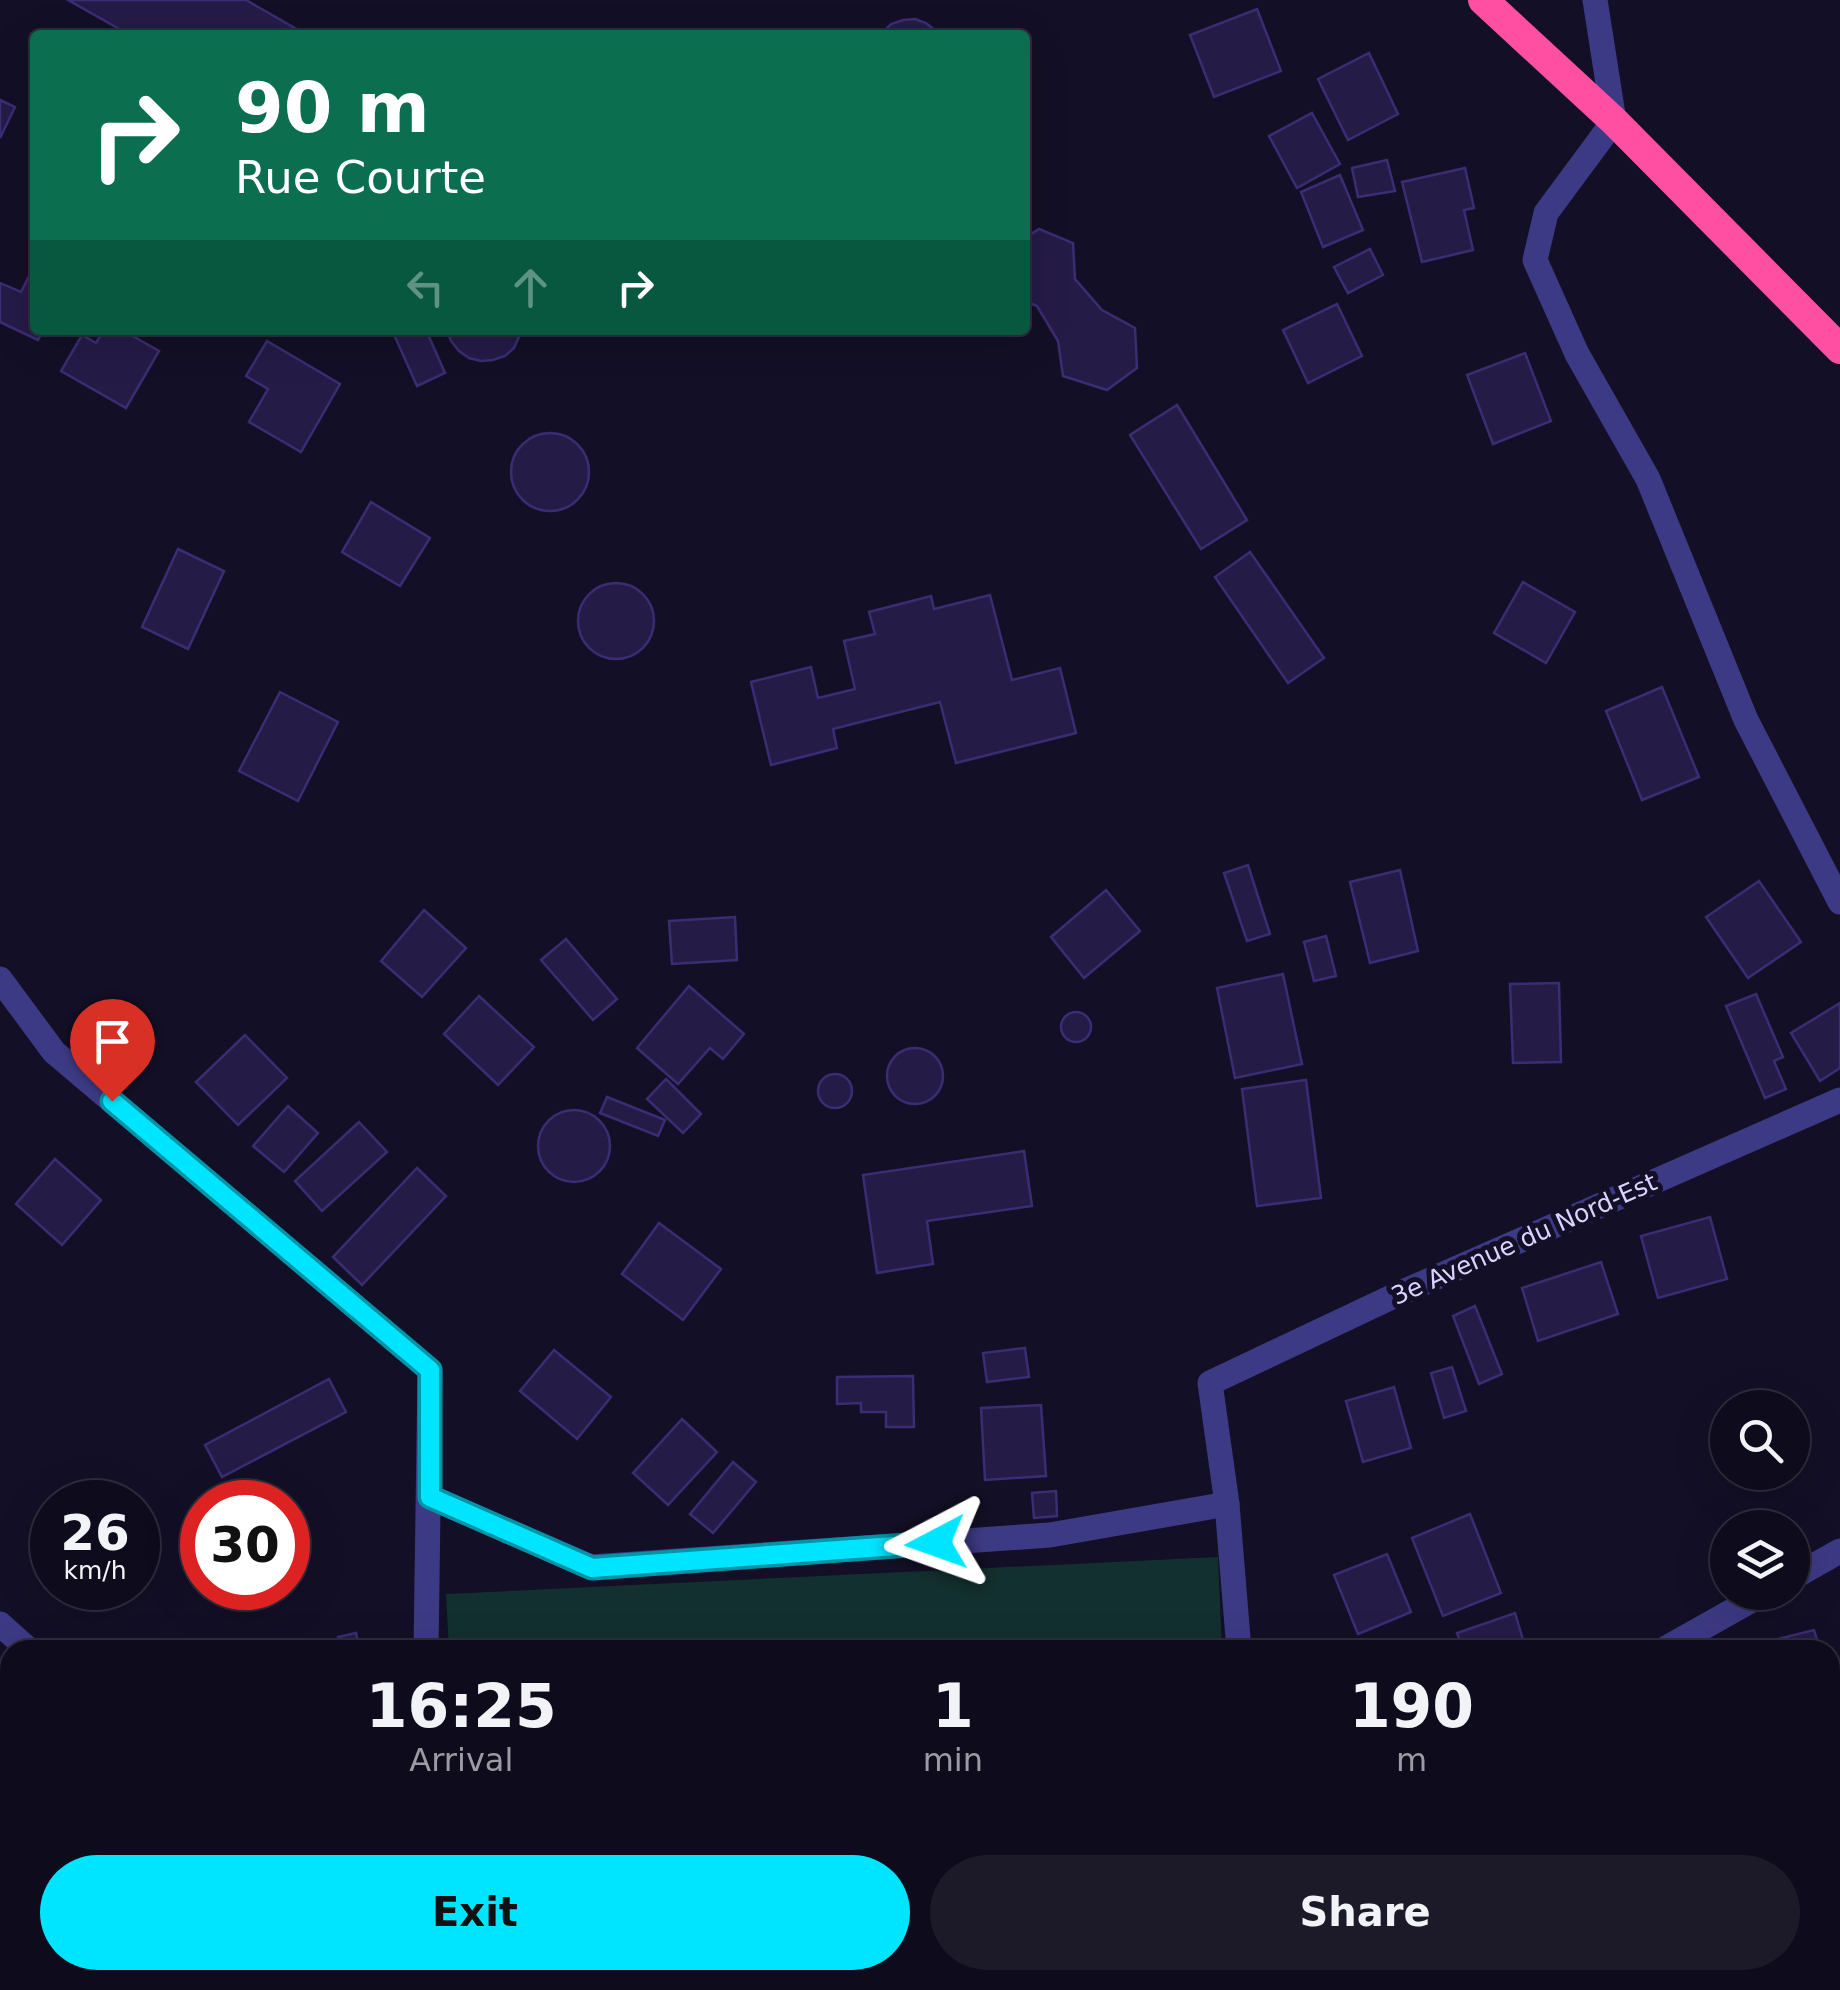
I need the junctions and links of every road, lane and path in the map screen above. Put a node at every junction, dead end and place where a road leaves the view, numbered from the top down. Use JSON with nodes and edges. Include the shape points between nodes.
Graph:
{"nodes":[{"id":1,"x":1483,"y":0,"type":"edge"},
{"id":2,"x":1595,"y":0,"type":"edge"},
{"id":3,"x":1614,"y":120,"type":"junction"},
{"id":4,"x":1840,"y":349,"type":"edge"},
{"id":5,"x":1840,"y":902,"type":"edge"},
{"id":6,"x":0,"y":979,"type":"edge"},
{"id":7,"x":1840,"y":1100,"type":"edge"},
{"id":8,"x":430,"y":1497,"type":"junction"},
{"id":9,"x":1227,"y":1504,"type":"junction"},
{"id":10,"x":1840,"y":1552,"type":"edge"},
{"id":11,"x":1810,"y":1568,"type":"edge"},
{"id":12,"x":1734,"y":1610,"type":"edge"},
{"id":13,"x":426,"y":1640,"type":"edge"},
{"id":14,"x":1238,"y":1640,"type":"edge"},
{"id":15,"x":1681,"y":1640,"type":"edge"}],
"edges":[{"from":1,"to":3,"type":"highway"},
{"from":2,"to":3,"type":"street"},
{"from":3,"to":4,"type":"highway"},
{"from":3,"to":5,"type":"street","via":[[1546,213],[1535,260],[1577,354],[1648,479],[1746,720]]},
{"from":6,"to":8,"type":"street","via":[[54,1052],[430,1370]]},
{"from":7,"to":9,"type":"street","name":"3e Avenue du Nord-Est","via":[[1210,1383]]},
{"from":8,"to":9,"type":"street","via":[[592,1568],[1050,1535]]},
{"from":8,"to":13,"type":"street"},
{"from":9,"to":14,"type":"street"},
{"from":10,"to":11,"type":"street"},
{"from":12,"to":15,"type":"street"}]}
